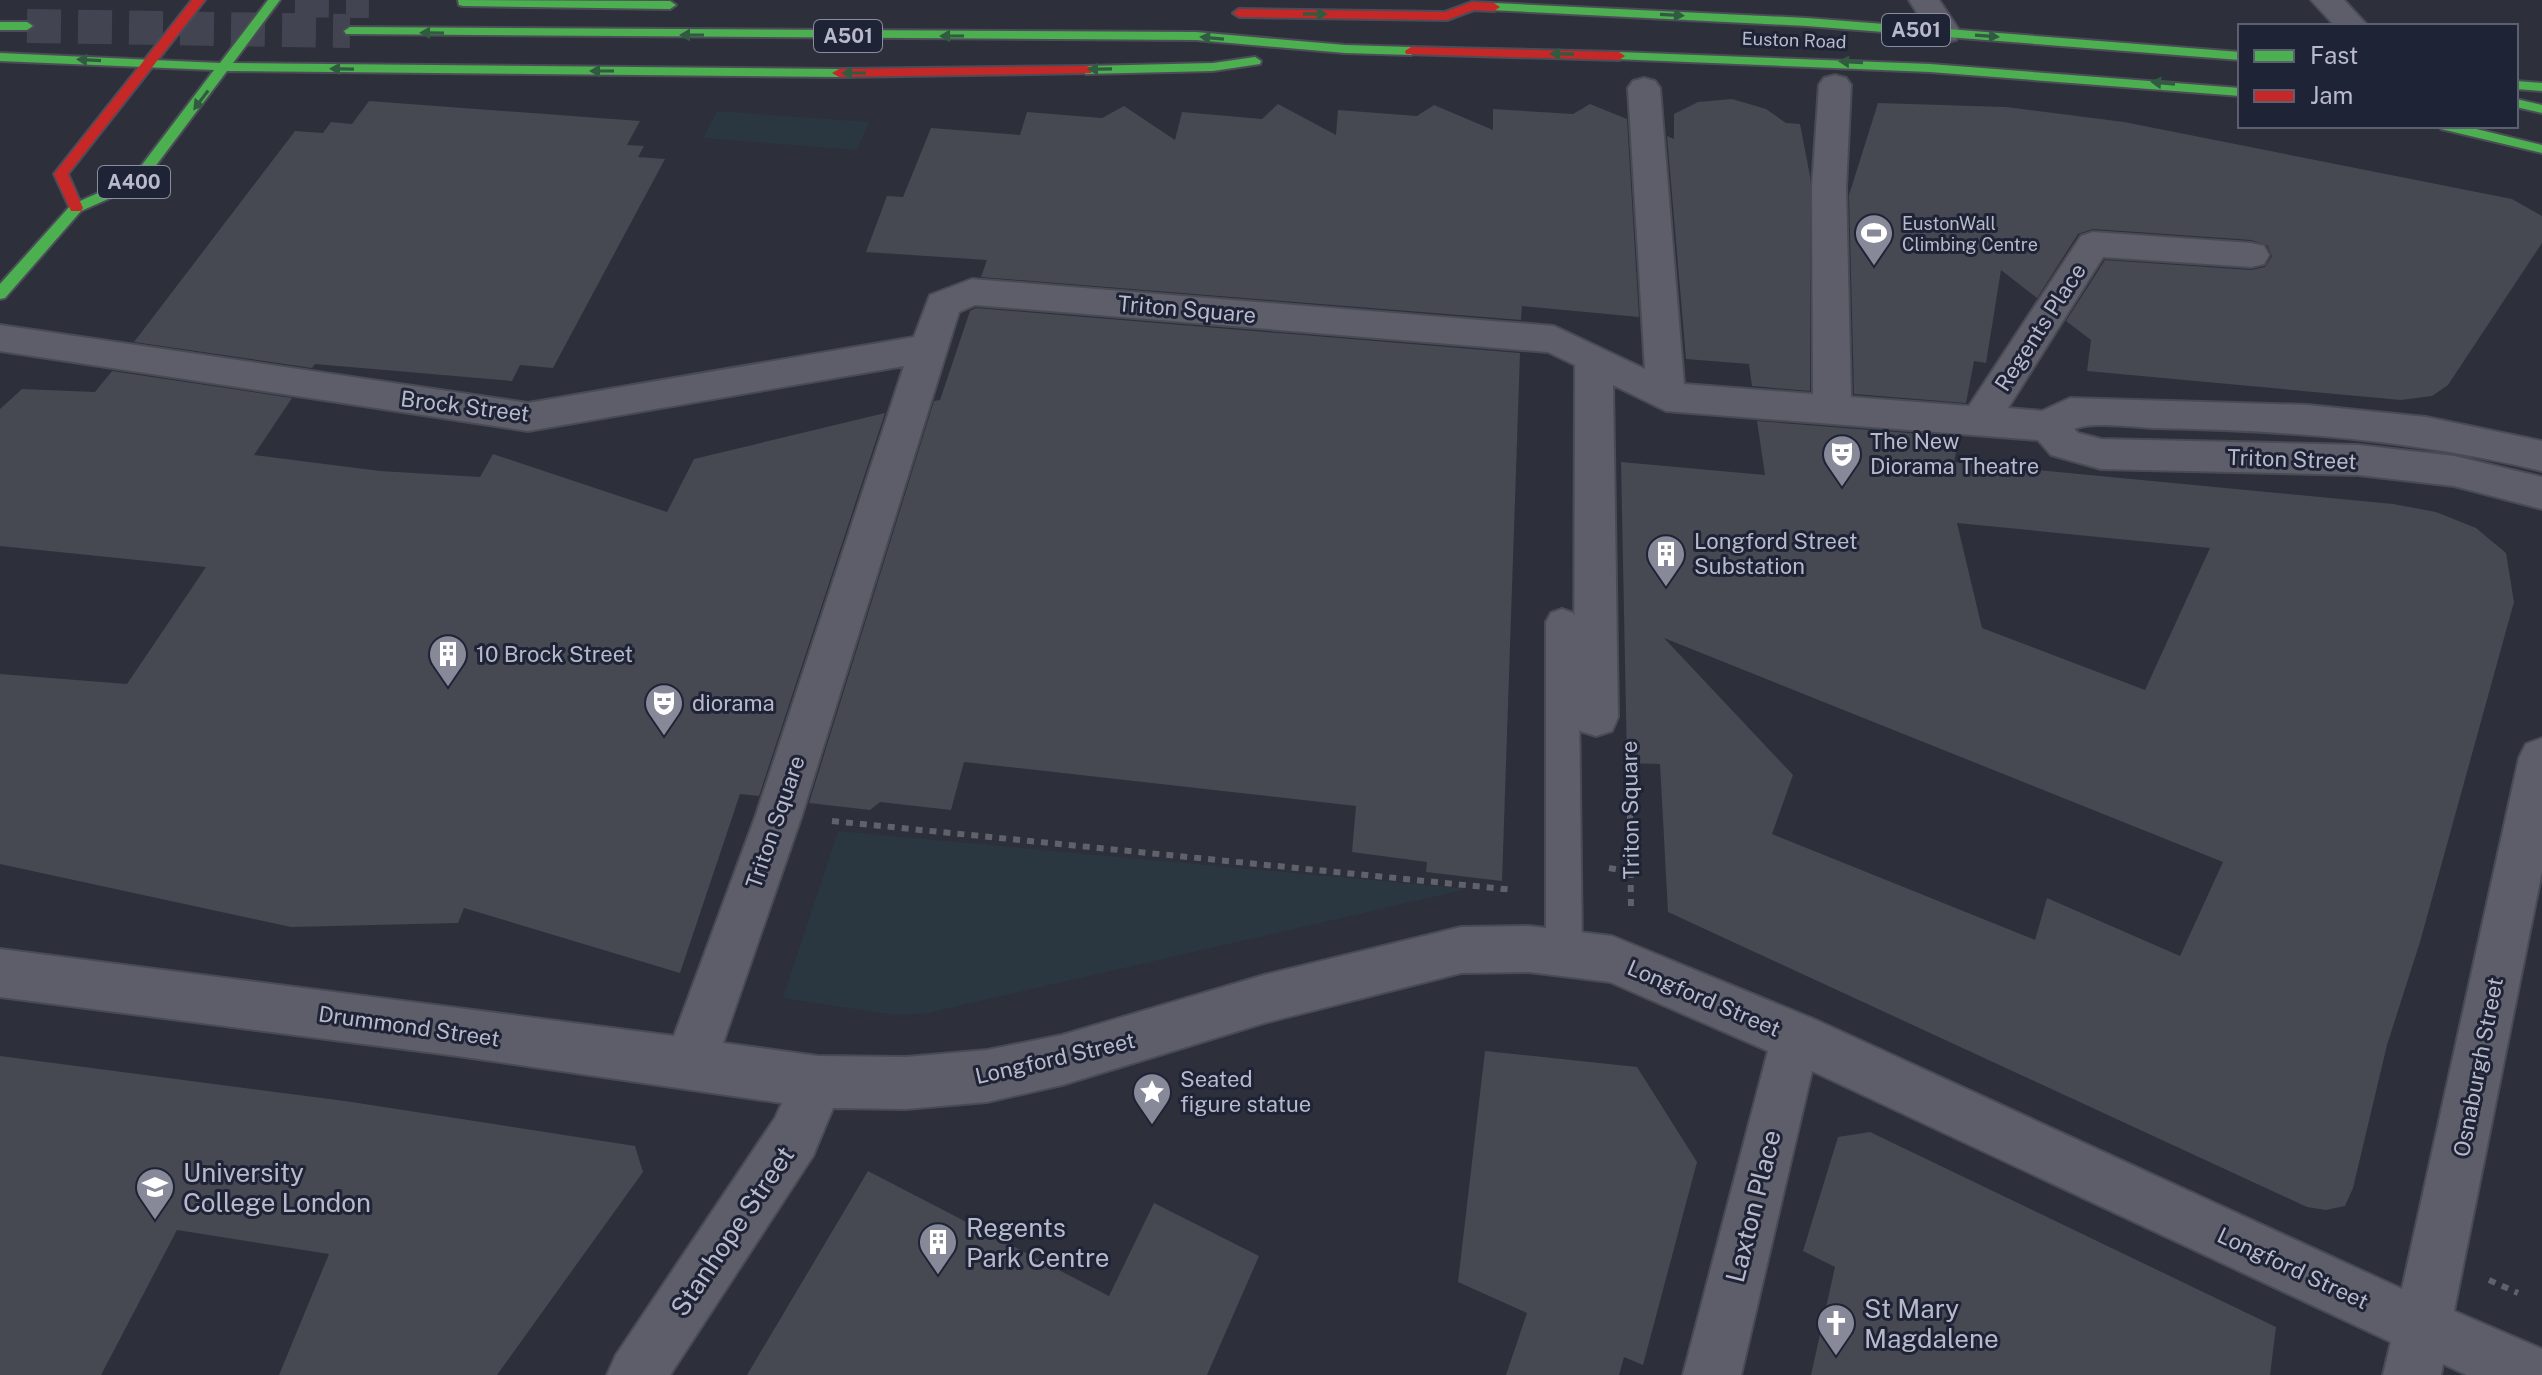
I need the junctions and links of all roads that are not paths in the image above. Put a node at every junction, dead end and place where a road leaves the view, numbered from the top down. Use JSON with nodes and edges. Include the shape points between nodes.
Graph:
{"nodes":[{"id":1,"x":199,"y":0,"type":"edge"},
{"id":2,"x":274,"y":0,"type":"edge"},
{"id":3,"x":1924,"y":0,"type":"edge"},
{"id":4,"x":2326,"y":0,"type":"edge"},
{"id":5,"x":446,"y":2,"type":"dead end"},
{"id":6,"x":1466,"y":3,"type":"edge"},
{"id":7,"x":690,"y":5,"type":"dead end"},
{"id":8,"x":1223,"y":13,"type":"dead end"},
{"id":9,"x":2351,"y":24,"type":"edge"},
{"id":10,"x":0,"y":26,"type":"edge"},
{"id":11,"x":27,"y":26,"type":"tunnel mouth"},
{"id":12,"x":350,"y":31,"type":"tunnel mouth"},
{"id":13,"x":1945,"y":33,"type":"junction"},
{"id":14,"x":1345,"y":49,"type":"junction"},
{"id":15,"x":2238,"y":56,"type":"edge"},
{"id":16,"x":0,"y":57,"type":"edge"},
{"id":17,"x":148,"y":63,"type":"junction"},
{"id":18,"x":226,"y":67,"type":"junction"},
{"id":19,"x":1835,"y":85,"type":"dead end"},
{"id":20,"x":2518,"y":85,"type":"edge"},
{"id":21,"x":2542,"y":87,"type":"edge"},
{"id":22,"x":1644,"y":88,"type":"dead end"},
{"id":23,"x":2238,"y":92,"type":"edge"},
{"id":24,"x":2518,"y":103,"type":"edge"},
{"id":25,"x":2542,"y":109,"type":"edge"},
{"id":26,"x":2455,"y":128,"type":"edge"},
{"id":27,"x":2541,"y":148,"type":"edge"},
{"id":28,"x":76,"y":208,"type":"junction"},
{"id":29,"x":2251,"y":255,"type":"dead end"},
{"id":30,"x":0,"y":294,"type":"edge"},
{"id":31,"x":0,"y":338,"type":"edge"},
{"id":32,"x":928,"y":348,"type":"junction"},
{"id":33,"x":1594,"y":358,"type":"junction"},
{"id":34,"x":1666,"y":397,"type":"junction"},
{"id":35,"x":1832,"y":411,"type":"junction"},
{"id":36,"x":1979,"y":422,"type":"junction"},
{"id":37,"x":2049,"y":426,"type":"junction"},
{"id":38,"x":2542,"y":456,"type":"edge"},
{"id":39,"x":2542,"y":493,"type":"edge"},
{"id":40,"x":1562,"y":622,"type":"dead end"},
{"id":41,"x":1596,"y":717,"type":"road end"},
{"id":42,"x":2542,"y":758,"type":"edge"},
{"id":43,"x":1564,"y":953,"type":"junction"},
{"id":44,"x":0,"y":973,"type":"edge"},
{"id":45,"x":1798,"y":1038,"type":"junction"},
{"id":46,"x":690,"y":1063,"type":"junction"},
{"id":47,"x":818,"y":1082,"type":"junction"},
{"id":48,"x":2418,"y":1351,"type":"edge"},
{"id":49,"x":636,"y":1375,"type":"edge"},
{"id":50,"x":1712,"y":1375,"type":"edge"},
{"id":51,"x":2534,"y":1375,"type":"edge"}],
"edges":[{"from":1,"to":17,"type":"main road","number":"A400"},
{"from":2,"to":18,"type":"main road","number":"A400"},
{"from":3,"to":13,"type":"street"},
{"from":4,"to":9,"type":"street"},
{"from":5,"to":7,"type":"main road"},
{"from":8,"to":6,"type":"main road","number":"A501","one_way":true,"via":[[1447,16]]},
{"from":6,"to":13,"type":"main road","name":"Euston Road","number":"A501","one_way":true},
{"from":10,"to":11,"type":"main road"},
{"from":14,"to":12,"type":"main road","number":"A501","one_way":true,"via":[[1196,36]]},
{"from":13,"to":15,"type":"main road","name":"Euston Road","number":"A501","one_way":true},
{"from":14,"to":18,"type":"main road","number":"A501","one_way":true,"via":[[1213,67],[947,73]]},
{"from":23,"to":14,"type":"main road","name":"Euston Road","number":"A501","one_way":true,"via":[[1835,61]]},
{"from":17,"to":16,"type":"main road","number":"A501","one_way":true},
{"from":17,"to":18,"type":"main road","number":"A501"},
{"from":17,"to":28,"type":"main road","number":"A400","via":[[61,174]]},
{"from":18,"to":28,"type":"main road","number":"A400","one_way":true,"via":[[137,181]]},
{"from":19,"to":35,"type":"street","via":[[1829,187]]},
{"from":20,"to":21,"type":"main road"},
{"from":22,"to":34,"type":"street"},
{"from":24,"to":25,"type":"main road"},
{"from":26,"to":27,"type":"main road"},
{"from":28,"to":30,"type":"main road","number":"A400"},
{"from":29,"to":36,"type":"street","name":"Regents Place","via":[[2093,244]]},
{"from":31,"to":32,"type":"street","name":"Brock Street","via":[[528,417]]},
{"from":32,"to":33,"type":"street","name":"Triton Square","via":[[943,304],[972,292],[1554,339]]},
{"from":32,"to":46,"type":"street","name":"Triton Square","via":[[779,815]]},
{"from":33,"to":34,"type":"street","name":"Triton Street"},
{"from":33,"to":41,"type":"street","name":"Triton Square"},
{"from":34,"to":35,"type":"street","name":"Triton Street"},
{"from":35,"to":36,"type":"street","name":"Triton Street"},
{"from":36,"to":37,"type":"street","name":"Triton Street"},
{"from":37,"to":38,"type":"street","name":"Triton Street","via":[[2070,412],[2256,415],[2407,430]]},
{"from":37,"to":39,"type":"street","name":"Triton Street","via":[[2065,445],[2101,454],[2358,460],[2454,471]]},
{"from":40,"to":43,"type":"lane"},
{"from":42,"to":48,"type":"street","name":"Osnaburgh Street"},
{"from":43,"to":45,"type":"street","name":"Longford Street","via":[[1612,959]]},
{"from":43,"to":47,"type":"street","name":"Longford Street","via":[[1461,950],[987,1076],[940,1082]]},
{"from":44,"to":46,"type":"street","name":"Drummond Street"},
{"from":45,"to":48,"type":"street","name":"Longford Street"},
{"from":45,"to":50,"type":"street","name":"Laxton Place"},
{"from":46,"to":47,"type":"street","name":"Drummond Street"},
{"from":47,"to":49,"type":"street","name":"Stanhope Street","via":[[794,1137]]},
{"from":48,"to":51,"type":"street","name":"Longford Street"}]}
